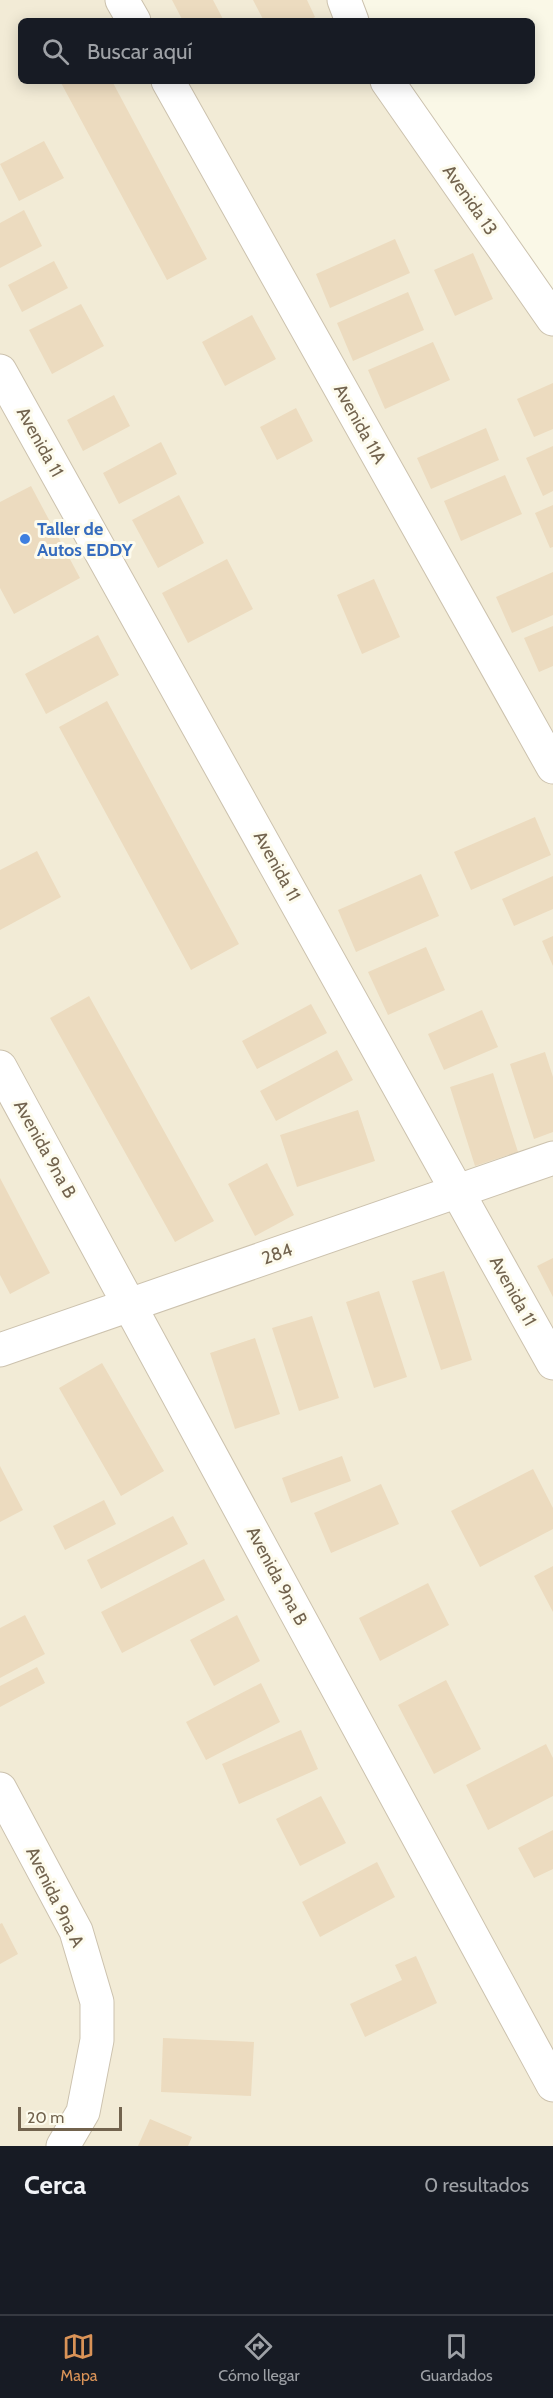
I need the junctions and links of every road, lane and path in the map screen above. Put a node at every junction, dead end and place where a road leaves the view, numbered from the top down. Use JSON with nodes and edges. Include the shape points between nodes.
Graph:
{"nodes":[{"id":1,"x":122,"y":0,"type":"edge"},
{"id":2,"x":344,"y":0,"type":"edge"},
{"id":3,"x":132,"y":18,"type":"edge"},
{"id":4,"x":351,"y":18,"type":"edge"},
{"id":5,"x":170,"y":84,"type":"edge"},
{"id":6,"x":389,"y":84,"type":"edge"},
{"id":7,"x":553,"y":319,"type":"edge"},
{"id":8,"x":0,"y":370,"type":"edge"},
{"id":9,"x":553,"y":767,"type":"edge"},
{"id":10,"x":0,"y":1067,"type":"edge"},
{"id":11,"x":553,"y":1158,"type":"edge"},
{"id":12,"x":459,"y":1191,"type":"junction"},
{"id":13,"x":130,"y":1305,"type":"junction"},
{"id":14,"x":0,"y":1350,"type":"edge"},
{"id":15,"x":553,"y":1363,"type":"edge"},
{"id":16,"x":0,"y":1789,"type":"edge"},
{"id":17,"x":553,"y":2085,"type":"edge"},
{"id":18,"x":63,"y":2146,"type":"edge"}],
"edges":[{"from":1,"to":3,"type":"street"},
{"from":2,"to":4,"type":"street"},
{"from":5,"to":9,"type":"street","name":"Avenida 11A"},
{"from":6,"to":7,"type":"street","name":"Avenida 13"},
{"from":8,"to":12,"type":"street","name":"Avenida 11"},
{"from":10,"to":13,"type":"street","name":"Avenida 9na B"},
{"from":11,"to":12,"type":"street","name":"284"},
{"from":12,"to":13,"type":"street","name":"284"},
{"from":12,"to":15,"type":"street","name":"Avenida 11"},
{"from":13,"to":14,"type":"street","name":"284"},
{"from":13,"to":17,"type":"street","name":"Avenida 9na B"},
{"from":16,"to":18,"type":"street","name":"Avenida 9na A","via":[[76,1931],[97,2002],[97,2040],[83,2112]]}]}
